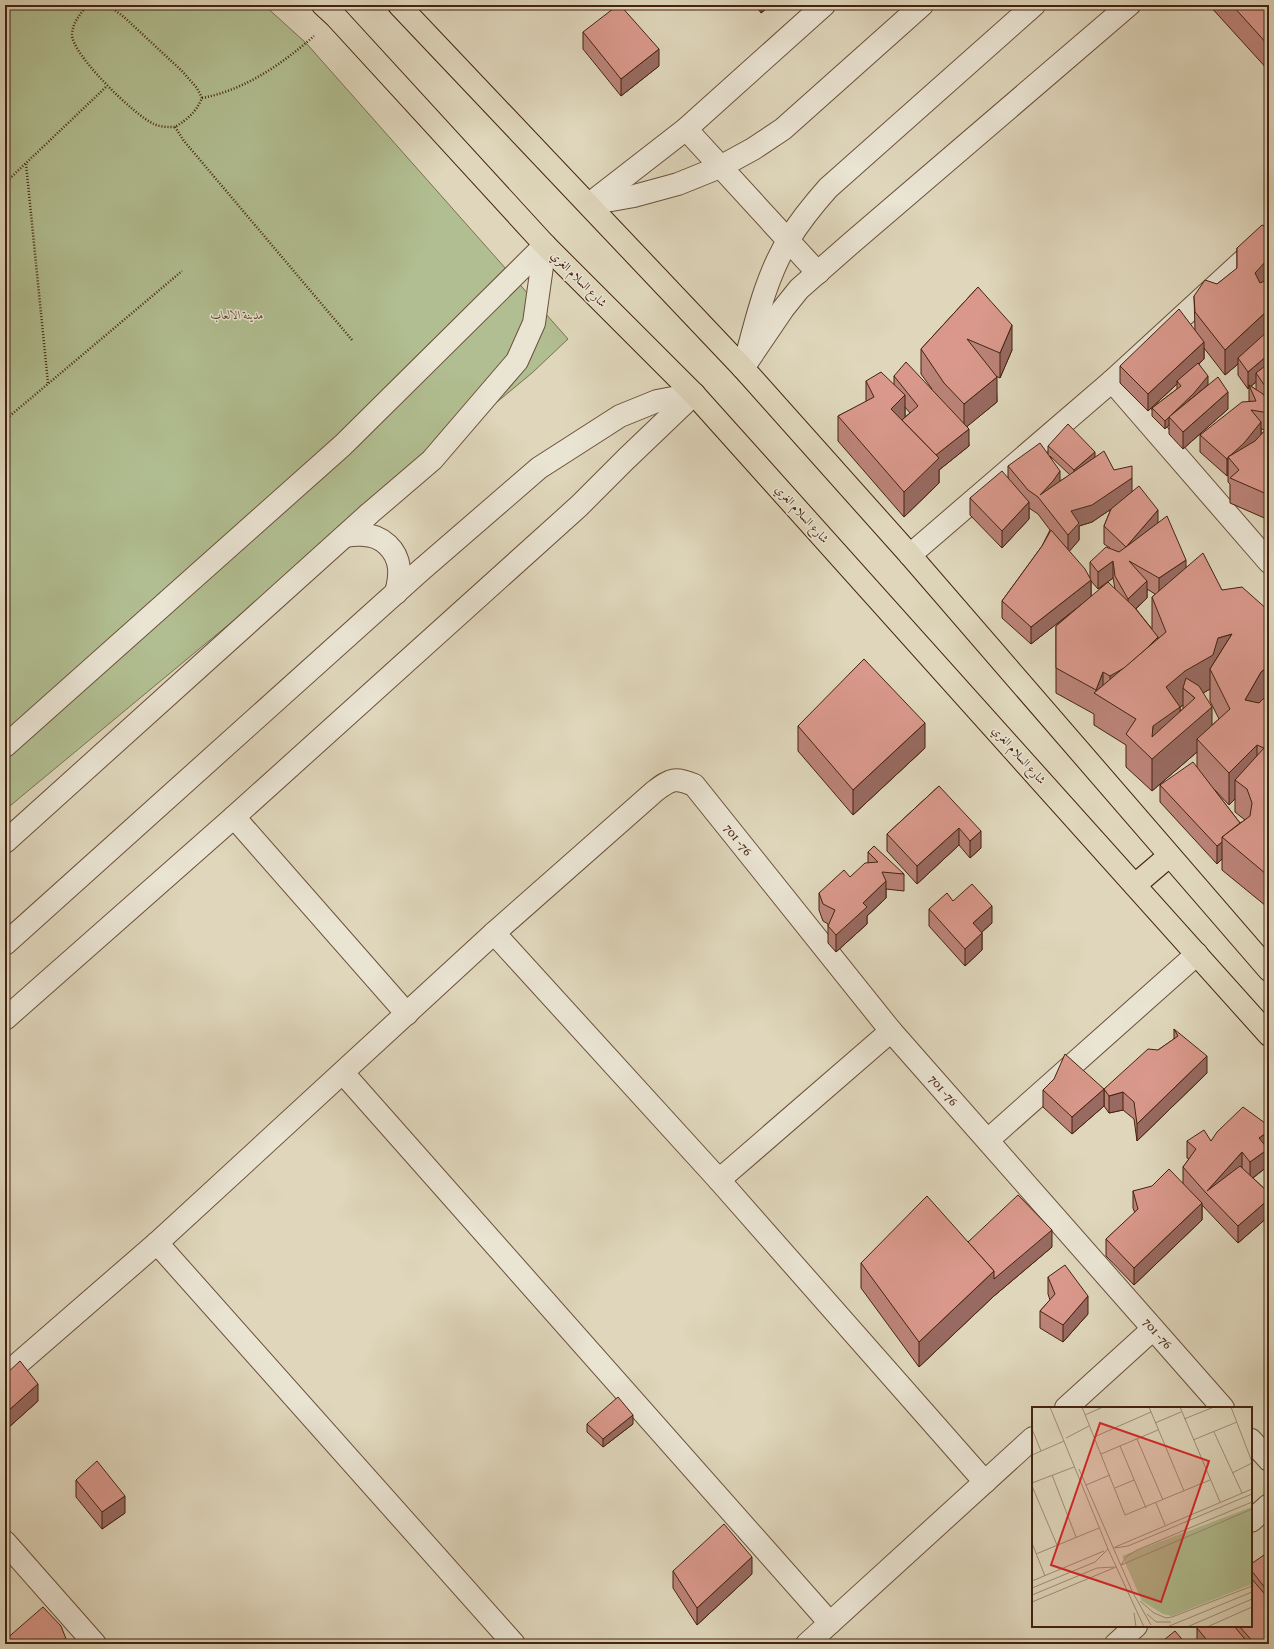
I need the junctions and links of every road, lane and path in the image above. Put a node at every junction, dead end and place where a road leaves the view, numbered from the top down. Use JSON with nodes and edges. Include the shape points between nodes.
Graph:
{"nodes":[{"id":1,"x":108,"y":5,"type":"edge"},
{"id":2,"x":399,"y":5,"type":"edge"},
{"id":3,"x":824,"y":5,"type":"edge"},
{"id":4,"x":922,"y":5,"type":"edge"},
{"id":5,"x":1034,"y":5,"type":"edge"},
{"id":6,"x":1129,"y":5,"type":"edge"},
{"id":7,"x":327,"y":10,"type":"edge"},
{"id":8,"x":108,"y":86,"type":"junction"},
{"id":9,"x":202,"y":98,"type":"junction"},
{"id":10,"x":175,"y":127,"type":"junction"},
{"id":11,"x":686,"y":129,"type":"junction"},
{"id":12,"x":26,"y":164,"type":"junction"},
{"id":13,"x":720,"y":167,"type":"junction"},
{"id":14,"x":5,"y":183,"type":"edge"},
{"id":15,"x":589,"y":204,"type":"junction"},
{"id":16,"x":1269,"y":237,"type":"edge"},
{"id":17,"x":788,"y":240,"type":"junction"},
{"id":18,"x":546,"y":245,"type":"junction"},
{"id":19,"x":182,"y":272,"type":"dead end"},
{"id":20,"x":818,"y":273,"type":"junction"},
{"id":21,"x":352,"y":340,"type":"dead end"},
{"id":22,"x":743,"y":368,"type":"junction"},
{"id":23,"x":1112,"y":381,"type":"junction"},
{"id":24,"x":48,"y":383,"type":"junction"},
{"id":25,"x":694,"y":394,"type":"junction"},
{"id":26,"x":5,"y":420,"type":"edge"},
{"id":27,"x":345,"y":536,"type":"junction"},
{"id":28,"x":910,"y":555,"type":"junction"},
{"id":29,"x":1269,"y":562,"type":"edge"},
{"id":30,"x":396,"y":592,"type":"junction"},
{"id":31,"x":5,"y":746,"type":"edge"},
{"id":32,"x":234,"y":817,"type":"junction"},
{"id":33,"x":5,"y":842,"type":"edge"},
{"id":34,"x":1169,"y":856,"type":"junction"},
{"id":35,"x":1136,"y":885,"type":"junction"},
{"id":36,"x":494,"y":933,"type":"junction"},
{"id":37,"x":5,"y":944,"type":"edge"},
{"id":38,"x":1197,"y":954,"type":"junction"},
{"id":39,"x":1269,"y":970,"type":"edge"},
{"id":40,"x":407,"y":1014,"type":"junction"},
{"id":41,"x":5,"y":1019,"type":"edge"},
{"id":42,"x":891,"y":1031,"type":"junction"},
{"id":43,"x":1269,"y":1035,"type":"edge"},
{"id":44,"x":343,"y":1073,"type":"junction"},
{"id":45,"x":988,"y":1140,"type":"junction"},
{"id":46,"x":720,"y":1180,"type":"junction"},
{"id":47,"x":157,"y":1243,"type":"junction"},
{"id":48,"x":1153,"y":1329,"type":"junction"},
{"id":49,"x":5,"y":1375,"type":"edge"},
{"id":50,"x":1067,"y":1407,"type":"edge"},
{"id":51,"x":1222,"y":1407,"type":"edge"},
{"id":52,"x":1032,"y":1439,"type":"edge"},
{"id":53,"x":1252,"y":1441,"type":"edge"},
{"id":54,"x":1269,"y":1460,"type":"edge"},
{"id":55,"x":986,"y":1482,"type":"junction"},
{"id":56,"x":1269,"y":1505,"type":"edge"},
{"id":57,"x":1252,"y":1520,"type":"edge"},
{"id":58,"x":5,"y":1542,"type":"edge"},
{"id":59,"x":830,"y":1623,"type":"junction"},
{"id":60,"x":1135,"y":1627,"type":"edge"},
{"id":61,"x":95,"y":1644,"type":"edge"},
{"id":62,"x":514,"y":1644,"type":"edge"},
{"id":63,"x":806,"y":1644,"type":"edge"},
{"id":64,"x":1116,"y":1644,"type":"edge"}],
"edges":[{"from":1,"to":8,"type":"path","via":[[87,5],[74,22],[72,36],[82,56]]},
{"from":1,"to":9,"type":"path","via":[[182,71]]},
{"from":2,"to":15,"type":"main road"},
{"from":3,"to":11,"type":"street"},
{"from":4,"to":13,"type":"street","via":[[783,129]]},
{"from":5,"to":17,"type":"street","via":[[828,188],[806,213]]},
{"from":6,"to":20,"type":"street"},
{"from":7,"to":9,"type":"path","via":[[283,62],[232,89]]},
{"from":7,"to":18,"type":"main road","name":"شارع السلام الغري"},
{"from":8,"to":10,"type":"path","via":[[153,124]]},
{"from":8,"to":12,"type":"path"},
{"from":9,"to":10,"type":"path","via":[[198,108]]},
{"from":10,"to":21,"type":"path","via":[[184,141]]},
{"from":11,"to":13,"type":"street"},
{"from":11,"to":15,"type":"street"},
{"from":12,"to":14,"type":"path"},
{"from":12,"to":24,"type":"path"},
{"from":13,"to":15,"type":"street","via":[[671,186]]},
{"from":13,"to":17,"type":"street"},
{"from":15,"to":22,"type":"main road"},
{"from":16,"to":23,"type":"street"},
{"from":17,"to":20,"type":"street"},
{"from":17,"to":22,"type":"street","via":[[760,305]]},
{"from":18,"to":25,"type":"main road","name":"شارع السلام الغري"},
{"from":18,"to":27,"type":"street","via":[[534,323],[516,361],[432,460]]},
{"from":18,"to":31,"type":"street","via":[[343,445]]},
{"from":19,"to":24,"type":"path"},
{"from":20,"to":22,"type":"street","via":[[799,289],[783,308]]},
{"from":22,"to":28,"type":"main road"},
{"from":23,"to":28,"type":"street"},
{"from":23,"to":29,"type":"street"},
{"from":24,"to":26,"type":"path"},
{"from":25,"to":30,"type":"street","via":[[657,401],[620,416],[539,468]]},
{"from":25,"to":32,"type":"street","via":[[579,506]]},
{"from":25,"to":35,"type":"main road","name":"شارع السلام الغري"},
{"from":27,"to":30,"type":"street","via":[[375,537],[391,549],[399,568]]},
{"from":27,"to":33,"type":"street"},
{"from":28,"to":34,"type":"main road"},
{"from":30,"to":37,"type":"street"},
{"from":32,"to":40,"type":"street"},
{"from":32,"to":41,"type":"street"},
{"from":34,"to":35,"type":"main road"},
{"from":34,"to":39,"type":"main road"},
{"from":35,"to":38,"type":"main road","name":"شارع السلام الغري"},
{"from":36,"to":40,"type":"street"},
{"from":36,"to":42,"type":"street","name":"701 -76","via":[[655,791],[667,782],[680,779],[694,785]]},
{"from":36,"to":46,"type":"street"},
{"from":38,"to":43,"type":"main road","name":"شارع السلام الغري"},
{"from":38,"to":45,"type":"street"},
{"from":40,"to":44,"type":"street"},
{"from":42,"to":45,"type":"street","name":"701 -76"},
{"from":42,"to":46,"type":"street"},
{"from":44,"to":47,"type":"street"},
{"from":44,"to":59,"type":"street"},
{"from":45,"to":48,"type":"street","name":"701 -76"},
{"from":46,"to":55,"type":"street"},
{"from":47,"to":49,"type":"street"},
{"from":47,"to":62,"type":"street"},
{"from":48,"to":50,"type":"street"},
{"from":48,"to":51,"type":"street","name":"701 -76"},
{"from":52,"to":55,"type":"street"},
{"from":53,"to":54,"type":"street"},
{"from":55,"to":59,"type":"street"},
{"from":56,"to":57,"type":"street"},
{"from":58,"to":61,"type":"street"},
{"from":59,"to":63,"type":"street"},
{"from":60,"to":64,"type":"street"}]}
